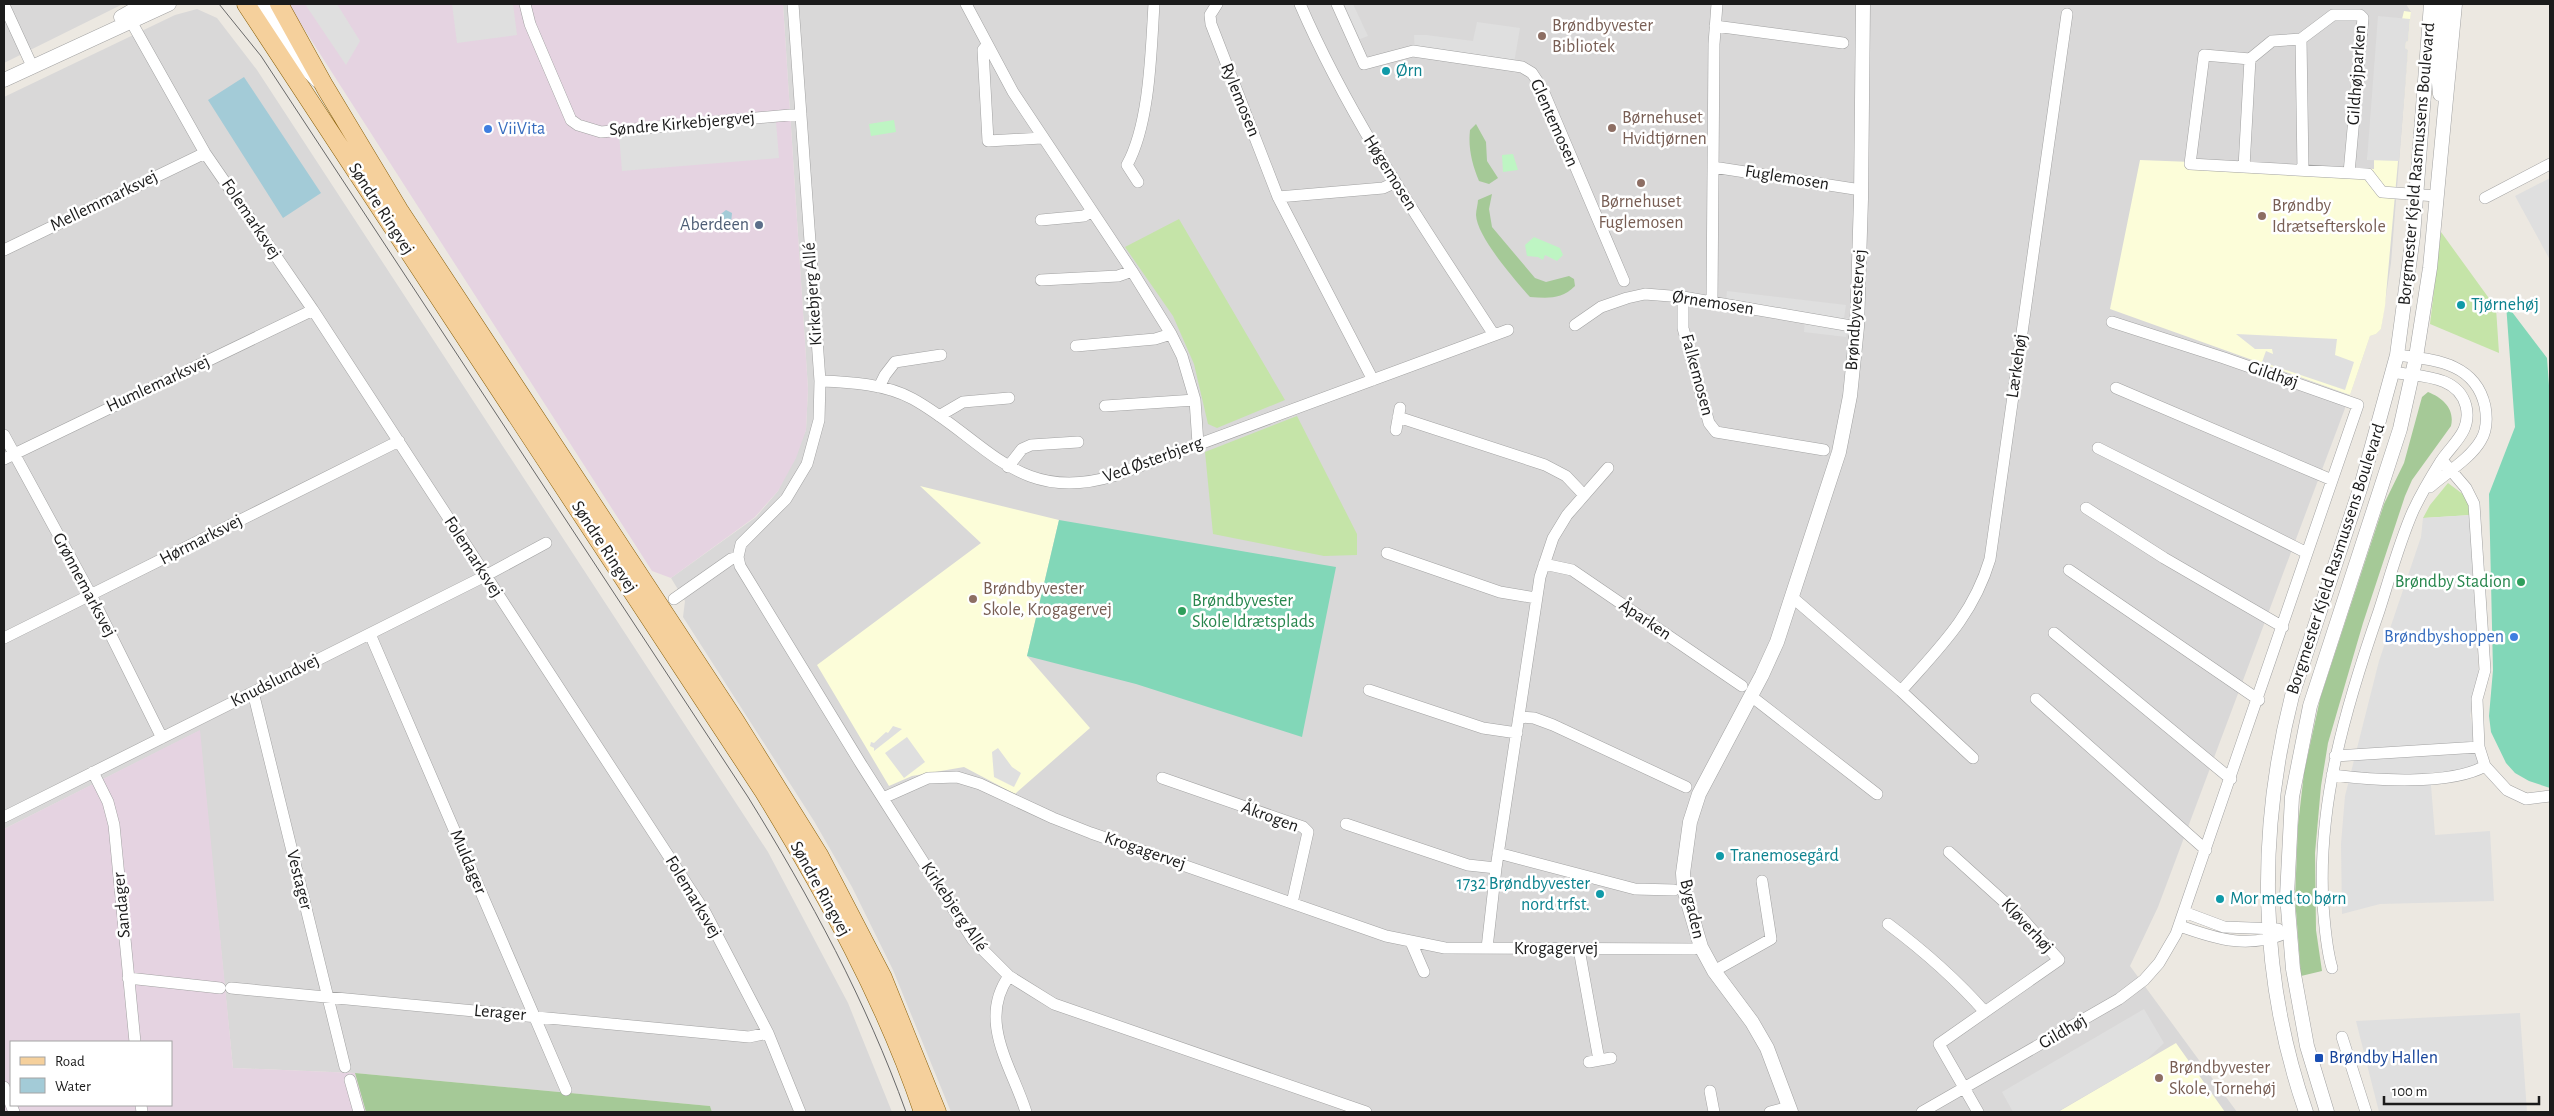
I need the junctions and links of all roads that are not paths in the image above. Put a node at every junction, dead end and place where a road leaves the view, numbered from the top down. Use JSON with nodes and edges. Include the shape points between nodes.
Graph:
{"nodes":[{"id":1,"x":144,"y":4,"type":"edge"},
{"id":2,"x":169,"y":4,"type":"edge"},
{"id":3,"x":246,"y":4,"type":"edge"},
{"id":4,"x":262,"y":4,"type":"edge"},
{"id":5,"x":279,"y":4,"type":"edge"},
{"id":6,"x":525,"y":4,"type":"edge"},
{"id":7,"x":793,"y":4,"type":"edge"},
{"id":8,"x":966,"y":4,"type":"edge"},
{"id":9,"x":1154,"y":4,"type":"edge"},
{"id":10,"x":1216,"y":4,"type":"edge"},
{"id":11,"x":1300,"y":4,"type":"edge"},
{"id":12,"x":1337,"y":4,"type":"edge"},
{"id":13,"x":1717,"y":4,"type":"edge"},
{"id":14,"x":1862,"y":4,"type":"edge"},
{"id":15,"x":2431,"y":4,"type":"edge"},
{"id":16,"x":2444,"y":4,"type":"edge"},
{"id":17,"x":2455,"y":4,"type":"edge"},
{"id":18,"x":4,"y":5,"type":"edge"},
{"id":19,"x":2067,"y":14,"type":"dead end"},
{"id":20,"x":128,"y":18,"type":"junction"},
{"id":21,"x":1715,"y":26,"type":"junction"},
{"id":22,"x":2301,"y":39,"type":"junction"},
{"id":23,"x":1843,"y":43,"type":"dead end"},
{"id":24,"x":987,"y":45,"type":"junction"},
{"id":25,"x":2250,"y":59,"type":"junction"},
{"id":26,"x":32,"y":66,"type":"junction"},
{"id":27,"x":4,"y":80,"type":"edge"},
{"id":28,"x":325,"y":87,"type":"junction"},
{"id":29,"x":801,"y":114,"type":"junction"},
{"id":30,"x":2442,"y":119,"type":"junction"},
{"id":31,"x":1042,"y":138,"type":"junction"},
{"id":32,"x":205,"y":153,"type":"junction"},
{"id":33,"x":2550,"y":164,"type":"edge"},
{"id":34,"x":1713,"y":167,"type":"junction"},
{"id":35,"x":2244,"y":167,"type":"junction"},
{"id":36,"x":2303,"y":170,"type":"junction"},
{"id":37,"x":2349,"y":173,"type":"junction"},
{"id":38,"x":1138,"y":182,"type":"dead end"},
{"id":39,"x":1394,"y":183,"type":"junction"},
{"id":40,"x":1861,"y":190,"type":"junction"},
{"id":41,"x":2416,"y":194,"type":"junction"},
{"id":42,"x":2436,"y":196,"type":"junction"},
{"id":43,"x":1278,"y":197,"type":"junction"},
{"id":44,"x":2485,"y":198,"type":"dead end"},
{"id":45,"x":1092,"y":211,"type":"junction"},
{"id":46,"x":1041,"y":220,"type":"dead end"},
{"id":47,"x":4,"y":250,"type":"edge"},
{"id":48,"x":1132,"y":271,"type":"junction"},
{"id":49,"x":1041,"y":280,"type":"dead end"},
{"id":50,"x":1624,"y":282,"type":"dead end"},
{"id":51,"x":1683,"y":297,"type":"junction"},
{"id":52,"x":1712,"y":301,"type":"junction"},
{"id":53,"x":313,"y":310,"type":"junction"},
{"id":54,"x":2112,"y":322,"type":"dead end"},
{"id":55,"x":1574,"y":325,"type":"dead end"},
{"id":56,"x":1857,"y":327,"type":"junction"},
{"id":57,"x":1508,"y":330,"type":"dead end"},
{"id":58,"x":1171,"y":334,"type":"junction"},
{"id":59,"x":1494,"y":335,"type":"junction"},
{"id":60,"x":1076,"y":346,"type":"dead end"},
{"id":61,"x":941,"y":355,"type":"dead end"},
{"id":62,"x":2397,"y":355,"type":"junction"},
{"id":63,"x":2416,"y":358,"type":"junction"},
{"id":64,"x":2393,"y":372,"type":"junction"},
{"id":65,"x":2412,"y":376,"type":"junction"},
{"id":66,"x":1373,"y":380,"type":"junction"},
{"id":67,"x":820,"y":381,"type":"junction"},
{"id":68,"x":879,"y":387,"type":"junction"},
{"id":69,"x":2116,"y":388,"type":"dead end"},
{"id":70,"x":1009,"y":398,"type":"dead end"},
{"id":71,"x":1195,"y":400,"type":"junction"},
{"id":72,"x":1105,"y":406,"type":"dead end"},
{"id":73,"x":939,"y":416,"type":"junction"},
{"id":74,"x":1396,"y":430,"type":"dead end"},
{"id":75,"x":4,"y":435,"type":"edge"},
{"id":76,"x":398,"y":441,"type":"junction"},
{"id":77,"x":1078,"y":442,"type":"dead end"},
{"id":78,"x":1198,"y":444,"type":"junction"},
{"id":79,"x":2098,"y":448,"type":"dead end"},
{"id":80,"x":1824,"y":450,"type":"dead end"},
{"id":81,"x":9,"y":457,"type":"edge"},
{"id":82,"x":2442,"y":460,"type":"junction"},
{"id":83,"x":1008,"y":467,"type":"junction"},
{"id":84,"x":1608,"y":468,"type":"dead end"},
{"id":85,"x":2450,"y":469,"type":"junction"},
{"id":86,"x":2332,"y":480,"type":"junction"},
{"id":87,"x":2423,"y":493,"type":"junction"},
{"id":88,"x":1583,"y":494,"type":"junction"},
{"id":89,"x":2086,"y":508,"type":"dead end"},
{"id":90,"x":546,"y":543,"type":"dead end"},
{"id":91,"x":1387,"y":553,"type":"dead end"},
{"id":92,"x":2307,"y":553,"type":"junction"},
{"id":93,"x":738,"y":557,"type":"junction"},
{"id":94,"x":1544,"y":564,"type":"junction"},
{"id":95,"x":2068,"y":570,"type":"dead end"},
{"id":96,"x":485,"y":576,"type":"junction"},
{"id":97,"x":91,"y":595,"type":"junction"},
{"id":98,"x":1536,"y":598,"type":"junction"},
{"id":99,"x":674,"y":599,"type":"dead end"},
{"id":100,"x":1791,"y":603,"type":"junction"},
{"id":101,"x":2283,"y":627,"type":"junction"},
{"id":102,"x":2054,"y":633,"type":"dead end"},
{"id":103,"x":370,"y":634,"type":"junction"},
{"id":104,"x":4,"y":638,"type":"edge"},
{"id":105,"x":1368,"y":690,"type":"dead end"},
{"id":106,"x":1747,"y":691,"type":"junction"},
{"id":107,"x":1901,"y":691,"type":"junction"},
{"id":108,"x":253,"y":692,"type":"junction"},
{"id":109,"x":2036,"y":699,"type":"dead end"},
{"id":110,"x":2258,"y":700,"type":"junction"},
{"id":111,"x":1520,"y":717,"type":"junction"},
{"id":112,"x":1517,"y":733,"type":"junction"},
{"id":113,"x":162,"y":738,"type":"junction"},
{"id":114,"x":2479,"y":747,"type":"junction"},
{"id":115,"x":2335,"y":756,"type":"junction"},
{"id":116,"x":1973,"y":758,"type":"dead end"},
{"id":117,"x":2485,"y":766,"type":"junction"},
{"id":118,"x":93,"y":772,"type":"junction"},
{"id":119,"x":2332,"y":776,"type":"junction"},
{"id":120,"x":1162,"y":778,"type":"dead end"},
{"id":121,"x":2231,"y":778,"type":"junction"},
{"id":122,"x":1686,"y":787,"type":"dead end"},
{"id":123,"x":1877,"y":794,"type":"dead end"},
{"id":124,"x":2550,"y":796,"type":"edge"},
{"id":125,"x":883,"y":798,"type":"junction"},
{"id":126,"x":4,"y":817,"type":"edge"},
{"id":127,"x":1346,"y":824,"type":"dead end"},
{"id":128,"x":2206,"y":850,"type":"junction"},
{"id":129,"x":1949,"y":852,"type":"dead end"},
{"id":130,"x":1498,"y":853,"type":"junction"},
{"id":131,"x":1496,"y":868,"type":"junction"},
{"id":132,"x":1762,"y":881,"type":"dead end"},
{"id":133,"x":1674,"y":890,"type":"dead end"},
{"id":134,"x":1292,"y":903,"type":"junction"},
{"id":135,"x":2184,"y":912,"type":"junction"},
{"id":136,"x":1888,"y":924,"type":"dead end"},
{"id":137,"x":2180,"y":926,"type":"junction"},
{"id":138,"x":2289,"y":932,"type":"junction"},
{"id":139,"x":2269,"y":934,"type":"junction"},
{"id":140,"x":1410,"y":942,"type":"junction"},
{"id":141,"x":1701,"y":947,"type":"junction"},
{"id":142,"x":1487,"y":948,"type":"junction"},
{"id":143,"x":1579,"y":949,"type":"junction"},
{"id":144,"x":2332,"y":968,"type":"dead end"},
{"id":145,"x":1714,"y":971,"type":"junction"},
{"id":146,"x":1424,"y":972,"type":"dead end"},
{"id":147,"x":1009,"y":976,"type":"junction"},
{"id":148,"x":128,"y":978,"type":"junction"},
{"id":149,"x":327,"y":997,"type":"junction"},
{"id":150,"x":1985,"y":1012,"type":"junction"},
{"id":151,"x":533,"y":1016,"type":"junction"},
{"id":152,"x":768,"y":1033,"type":"junction"},
{"id":153,"x":2342,"y":1037,"type":"dead end"},
{"id":154,"x":135,"y":1041,"type":"edge"},
{"id":155,"x":1600,"y":1060,"type":"dead end"},
{"id":156,"x":345,"y":1067,"type":"dead end"},
{"id":157,"x":350,"y":1080,"type":"dead end"},
{"id":158,"x":4,"y":1088,"type":"edge"},
{"id":159,"x":1964,"y":1089,"type":"junction"},
{"id":160,"x":566,"y":1090,"type":"dead end"},
{"id":161,"x":1710,"y":1091,"type":"dead end"},
{"id":162,"x":10,"y":1102,"type":"edge"},
{"id":163,"x":1790,"y":1110,"type":"edge"},
{"id":164,"x":359,"y":1112,"type":"edge"},
{"id":165,"x":800,"y":1112,"type":"edge"},
{"id":166,"x":923,"y":1112,"type":"edge"},
{"id":167,"x":937,"y":1112,"type":"edge"},
{"id":168,"x":1026,"y":1112,"type":"edge"},
{"id":169,"x":1366,"y":1112,"type":"edge"},
{"id":170,"x":1714,"y":1112,"type":"edge"},
{"id":171,"x":1770,"y":1112,"type":"edge"},
{"id":172,"x":1922,"y":1112,"type":"edge"},
{"id":173,"x":1978,"y":1112,"type":"edge"},
{"id":174,"x":2306,"y":1112,"type":"edge"},
{"id":175,"x":2327,"y":1112,"type":"edge"},
{"id":176,"x":2366,"y":1112,"type":"edge"}],
"edges":[{"from":1,"to":20,"type":"street"},
{"from":2,"to":20,"type":"street"},
{"from":3,"to":166,"type":"main road","name":"Søndre Ringvej","via":[[770,800],[844,930],[896,1042]]},
{"from":4,"to":28,"type":"street","via":[[303,66]]},
{"from":5,"to":28,"type":"main road","name":"Søndre Ringvej"},
{"from":6,"to":29,"type":"street","name":"Søndre Kirkebjergvej","via":[[530,24],[571,120],[578,125],[601,132]]},
{"from":7,"to":29,"type":"street","name":"Kirkebjerg Allé"},
{"from":8,"to":24,"type":"street"},
{"from":9,"to":38,"type":"street","via":[[1149,86],[1127,165]]},
{"from":10,"to":43,"type":"street","name":"Rylemosen","via":[[1210,15],[1211,24]]},
{"from":11,"to":39,"type":"street","name":"Høgemosen","via":[[1338,84]]},
{"from":12,"to":50,"type":"street","name":"Glentemosen","via":[[1364,64],[1414,51],[1522,67],[1532,73],[1542,88]]},
{"from":13,"to":21,"type":"street"},
{"from":14,"to":40,"type":"street","name":"Brøndbyvestervej"},
{"from":15,"to":41,"type":"street","name":"Borgmester Kjeld Rasmussens Boulevard"},
{"from":16,"to":30,"type":"street","name":"Borgmester Kjeld Rasmussens Boulevard","via":[[2438,72]]},
{"from":17,"to":30,"type":"street","name":"Borgmester Kjeld Rasmussens Boulevard"},
{"from":18,"to":26,"type":"street"},
{"from":19,"to":107,"type":"street","name":"Lærkehøj","via":[[1990,559],[1984,581],[1963,620]]},
{"from":20,"to":26,"type":"street"},
{"from":20,"to":32,"type":"street","name":"Folemarksvej"},
{"from":21,"to":23,"type":"street"},
{"from":21,"to":34,"type":"street"},
{"from":22,"to":25,"type":"street","via":[[2272,41]]},
{"from":22,"to":36,"type":"street"},
{"from":22,"to":37,"type":"street","name":"Gildhøjparken","via":[[2333,15],[2360,15],[2362,18]]},
{"from":24,"to":31,"type":"street"},
{"from":24,"to":31,"type":"street","via":[[984,50],[988,141]]},
{"from":25,"to":35,"type":"street"},
{"from":25,"to":35,"type":"street","via":[[2204,55],[2190,164]]},
{"from":26,"to":27,"type":"street"},
{"from":28,"to":167,"type":"main road","name":"Søndre Ringvej","via":[[399,210],[819,854],[883,978]]},
{"from":29,"to":67,"type":"street","name":"Kirkebjerg Allé"},
{"from":30,"to":42,"type":"street","name":"Borgmester Kjeld Rasmussens Boulevard"},
{"from":31,"to":45,"type":"street"},
{"from":32,"to":47,"type":"street","name":"Mellemmarksvej"},
{"from":32,"to":53,"type":"street","name":"Folemarksvej"},
{"from":33,"to":44,"type":"street"},
{"from":34,"to":40,"type":"street","name":"Fuglemosen"},
{"from":34,"to":52,"type":"street"},
{"from":35,"to":36,"type":"street"},
{"from":36,"to":37,"type":"street"},
{"from":37,"to":41,"type":"street","via":[[2368,174],[2382,192]]},
{"from":39,"to":43,"type":"street","via":[[1383,188]]},
{"from":39,"to":59,"type":"street","name":"Høgemosen"},
{"from":40,"to":56,"type":"street","name":"Brøndbyvestervej"},
{"from":41,"to":42,"type":"street"},
{"from":41,"to":62,"type":"street","name":"Borgmester Kjeld Rasmussens Boulevard"},
{"from":42,"to":63,"type":"street","name":"Borgmester Kjeld Rasmussens Boulevard","via":[[2430,268]]},
{"from":43,"to":66,"type":"street","name":"Rylemosen"},
{"from":45,"to":46,"type":"street","via":[[1084,216]]},
{"from":45,"to":48,"type":"street"},
{"from":48,"to":49,"type":"street","via":[[1118,276]]},
{"from":48,"to":58,"type":"street"},
{"from":51,"to":52,"type":"street","name":"Ørnemosen"},
{"from":51,"to":55,"type":"street","name":"Ørnemosen","via":[[1646,294],[1627,298],[1601,308]]},
{"from":51,"to":80,"type":"street","name":"Falkemosen","via":[[1684,328],[1709,423],[1716,432]]},
{"from":52,"to":56,"type":"street","name":"Ørnemosen"},
{"from":53,"to":76,"type":"street","name":"Folemarksvej"},
{"from":53,"to":81,"type":"street","name":"Humlemarksvej"},
{"from":54,"to":86,"type":"street","name":"Gildhøj","via":[[2358,405]]},
{"from":56,"to":100,"type":"street","name":"Brøndbyvestervej","via":[[1850,396],[1839,452]]},
{"from":57,"to":59,"type":"street"},
{"from":58,"to":60,"type":"street","via":[[1155,339]]},
{"from":58,"to":71,"type":"street","via":[[1184,362]]},
{"from":59,"to":66,"type":"street"},
{"from":61,"to":68,"type":"street","via":[[895,362]]},
{"from":62,"to":63,"type":"street"},
{"from":62,"to":64,"type":"street","name":"Borgmester Kjeld Rasmussens Boulevard"},
{"from":63,"to":65,"type":"street","name":"Borgmester Kjeld Rasmussens Boulevard"},
{"from":63,"to":85,"type":"street","via":[[2451,364],[2463,370],[2483,400],[2486,421],[2481,440]]},
{"from":64,"to":65,"type":"street"},
{"from":64,"to":139,"type":"street","name":"Borgmester Kjeld Rasmussens Boulevard","via":[[2361,486],[2302,663],[2283,732],[2269,832]]},
{"from":65,"to":82,"type":"street","via":[[2443,380],[2455,387],[2464,399],[2465,428]]},
{"from":65,"to":138,"type":"street","name":"Borgmester Kjeld Rasmussens Boulevard","via":[[2400,429],[2303,736],[2289,832]]},
{"from":66,"to":78,"type":"street","name":"Ved Østerbjerg"},
{"from":67,"to":68,"type":"street","name":"Ved Østerbjerg"},
{"from":67,"to":93,"type":"street","name":"Kirkebjerg Allé","via":[[816,435],[800,479],[768,519],[744,539]]},
{"from":68,"to":73,"type":"street","name":"Ved Østerbjerg","via":[[912,398]]},
{"from":69,"to":86,"type":"street"},
{"from":70,"to":73,"type":"street","via":[[963,402]]},
{"from":71,"to":72,"type":"street"},
{"from":71,"to":78,"type":"street"},
{"from":73,"to":83,"type":"street","name":"Ved Østerbjerg"},
{"from":74,"to":88,"type":"street","via":[[1399,413],[1545,465],[1566,476]]},
{"from":75,"to":81,"type":"street","name":"Grønnemarksvej"},
{"from":76,"to":96,"type":"street","name":"Folemarksvej"},
{"from":76,"to":97,"type":"street","name":"Hørmarksvej"},
{"from":77,"to":83,"type":"street","via":[[1022,448]]},
{"from":78,"to":83,"type":"street","name":"Ved Østerbjerg","via":[[1088,483],[1061,484],[1031,479]]},
{"from":79,"to":92,"type":"street"},
{"from":81,"to":97,"type":"street","name":"Grønnemarksvej"},
{"from":82,"to":85,"type":"street"},
{"from":82,"to":87,"type":"street"},
{"from":84,"to":88,"type":"street"},
{"from":85,"to":87,"type":"street"},
{"from":85,"to":114,"type":"street","via":[[2472,498],[2475,513],[2485,670],[2476,699]]},
{"from":86,"to":92,"type":"street","name":"Gildhøj"},
{"from":87,"to":115,"type":"street","via":[[2404,535],[2356,677]]},
{"from":88,"to":94,"type":"street","via":[[1553,538]]},
{"from":89,"to":101,"type":"street"},
{"from":90,"to":96,"type":"street","name":"Knudslundvej"},
{"from":91,"to":98,"type":"street","via":[[1500,592]]},
{"from":92,"to":101,"type":"street","name":"Gildhøj"},
{"from":93,"to":99,"type":"street"},
{"from":93,"to":125,"type":"street","name":"Kirkebjerg Allé","via":[[740,566]]},
{"from":94,"to":98,"type":"street"},
{"from":94,"to":106,"type":"street","name":"Åparken","via":[[1572,570]]},
{"from":95,"to":110,"type":"street"},
{"from":96,"to":103,"type":"street","name":"Knudslundvej"},
{"from":96,"to":152,"type":"street","name":"Folemarksvej","via":[[705,912]]},
{"from":97,"to":104,"type":"street","name":"Hørmarksvej"},
{"from":97,"to":113,"type":"street","name":"Grønnemarksvej"},
{"from":98,"to":111,"type":"street"},
{"from":100,"to":106,"type":"street","name":"Bygaden","via":[[1777,642]]},
{"from":100,"to":107,"type":"street"},
{"from":101,"to":110,"type":"street","name":"Gildhøj"},
{"from":102,"to":121,"type":"street"},
{"from":103,"to":108,"type":"street","name":"Knudslundvej"},
{"from":103,"to":151,"type":"street","name":"Muldager"},
{"from":105,"to":112,"type":"street","via":[[1483,728]]},
{"from":106,"to":123,"type":"street"},
{"from":106,"to":141,"type":"street","name":"Bygaden","via":[[1699,794],[1690,822],[1683,872],[1684,889]]},
{"from":107,"to":116,"type":"street"},
{"from":108,"to":113,"type":"street","name":"Knudslundvej"},
{"from":108,"to":149,"type":"street","name":"Vestager"},
{"from":109,"to":128,"type":"street"},
{"from":110,"to":121,"type":"street","name":"Gildhøj"},
{"from":111,"to":112,"type":"street"},
{"from":111,"to":122,"type":"street","via":[[1553,725]]},
{"from":112,"to":130,"type":"street"},
{"from":113,"to":118,"type":"street","name":"Knudslundvej"},
{"from":114,"to":115,"type":"street"},
{"from":114,"to":117,"type":"street"},
{"from":115,"to":119,"type":"street"},
{"from":117,"to":119,"type":"street","via":[[2463,776],[2379,780]]},
{"from":117,"to":124,"type":"street","via":[[2507,790],[2526,799]]},
{"from":118,"to":126,"type":"street","name":"Knudslundvej"},
{"from":118,"to":148,"type":"street","name":"Sandager","via":[[108,802],[114,825]]},
{"from":119,"to":144,"type":"street","via":[[2322,866],[2327,948]]},
{"from":120,"to":134,"type":"street","name":"Åkrogen","via":[[1303,827],[1308,832]]},
{"from":121,"to":128,"type":"street","name":"Gildhøj"},
{"from":125,"to":134,"type":"street","name":"Krogagervej","via":[[928,778],[969,779],[1053,818]]},
{"from":125,"to":147,"type":"street","name":"Kirkebjerg Allé","via":[[972,940]]},
{"from":127,"to":131,"type":"street","via":[[1468,865]]},
{"from":128,"to":135,"type":"street","name":"Gildhøj"},
{"from":129,"to":150,"type":"street","name":"Kløverhøj","via":[[2021,917],[2059,960]]},
{"from":130,"to":131,"type":"street"},
{"from":130,"to":133,"type":"street","via":[[1635,889]]},
{"from":131,"to":142,"type":"street"},
{"from":132,"to":145,"type":"street","via":[[1770,939]]},
{"from":134,"to":140,"type":"street","name":"Krogagervej"},
{"from":135,"to":137,"type":"street","name":"Gildhøj"},
{"from":135,"to":139,"type":"street","via":[[2224,927]]},
{"from":136,"to":150,"type":"street","via":[[1956,979]]},
{"from":137,"to":139,"type":"street","via":[[2224,940]]},
{"from":137,"to":159,"type":"street","name":"Gildhøj","via":[[2159,963],[2144,980],[2119,999]]},
{"from":138,"to":139,"type":"street"},
{"from":138,"to":175,"type":"street","name":"Borgmester Kjeld Rasmussens Boulevard","via":[[2300,1013]]},
{"from":139,"to":174,"type":"street","name":"Borgmester Kjeld Rasmussens Boulevard","via":[[2281,1020]]},
{"from":140,"to":142,"type":"street","name":"Krogagervej","via":[[1446,948]]},
{"from":140,"to":146,"type":"street"},
{"from":141,"to":143,"type":"street","name":"Krogagervej","via":[[1694,950]]},
{"from":141,"to":145,"type":"street","name":"Bygaden"},
{"from":142,"to":143,"type":"street","name":"Krogagervej"},
{"from":143,"to":155,"type":"street"},
{"from":145,"to":163,"type":"street","name":"Bygaden","via":[[1767,1048]]},
{"from":147,"to":168,"type":"street","via":[[999,992],[995,1021]]},
{"from":147,"to":169,"type":"street","name":"Kirkebjerg Allé","via":[[1054,1004]]},
{"from":148,"to":149,"type":"street","name":"Lerager"},
{"from":148,"to":154,"type":"street","name":"Sandager"},
{"from":149,"to":151,"type":"street","name":"Lerager"},
{"from":149,"to":156,"type":"street","name":"Vestager"},
{"from":150,"to":159,"type":"street","name":"Kløverhøj","via":[[1939,1044]]},
{"from":151,"to":152,"type":"street","name":"Lerager","via":[[749,1037]]},
{"from":151,"to":160,"type":"street","name":"Muldager"},
{"from":152,"to":165,"type":"street","name":"Folemarksvej"},
{"from":153,"to":176,"type":"street"},
{"from":157,"to":164,"type":"street"},
{"from":158,"to":162,"type":"street"},
{"from":159,"to":172,"type":"street","name":"Gildhøj"},
{"from":159,"to":173,"type":"street"},
{"from":161,"to":170,"type":"street"},
{"from":163,"to":171,"type":"street"}]}
